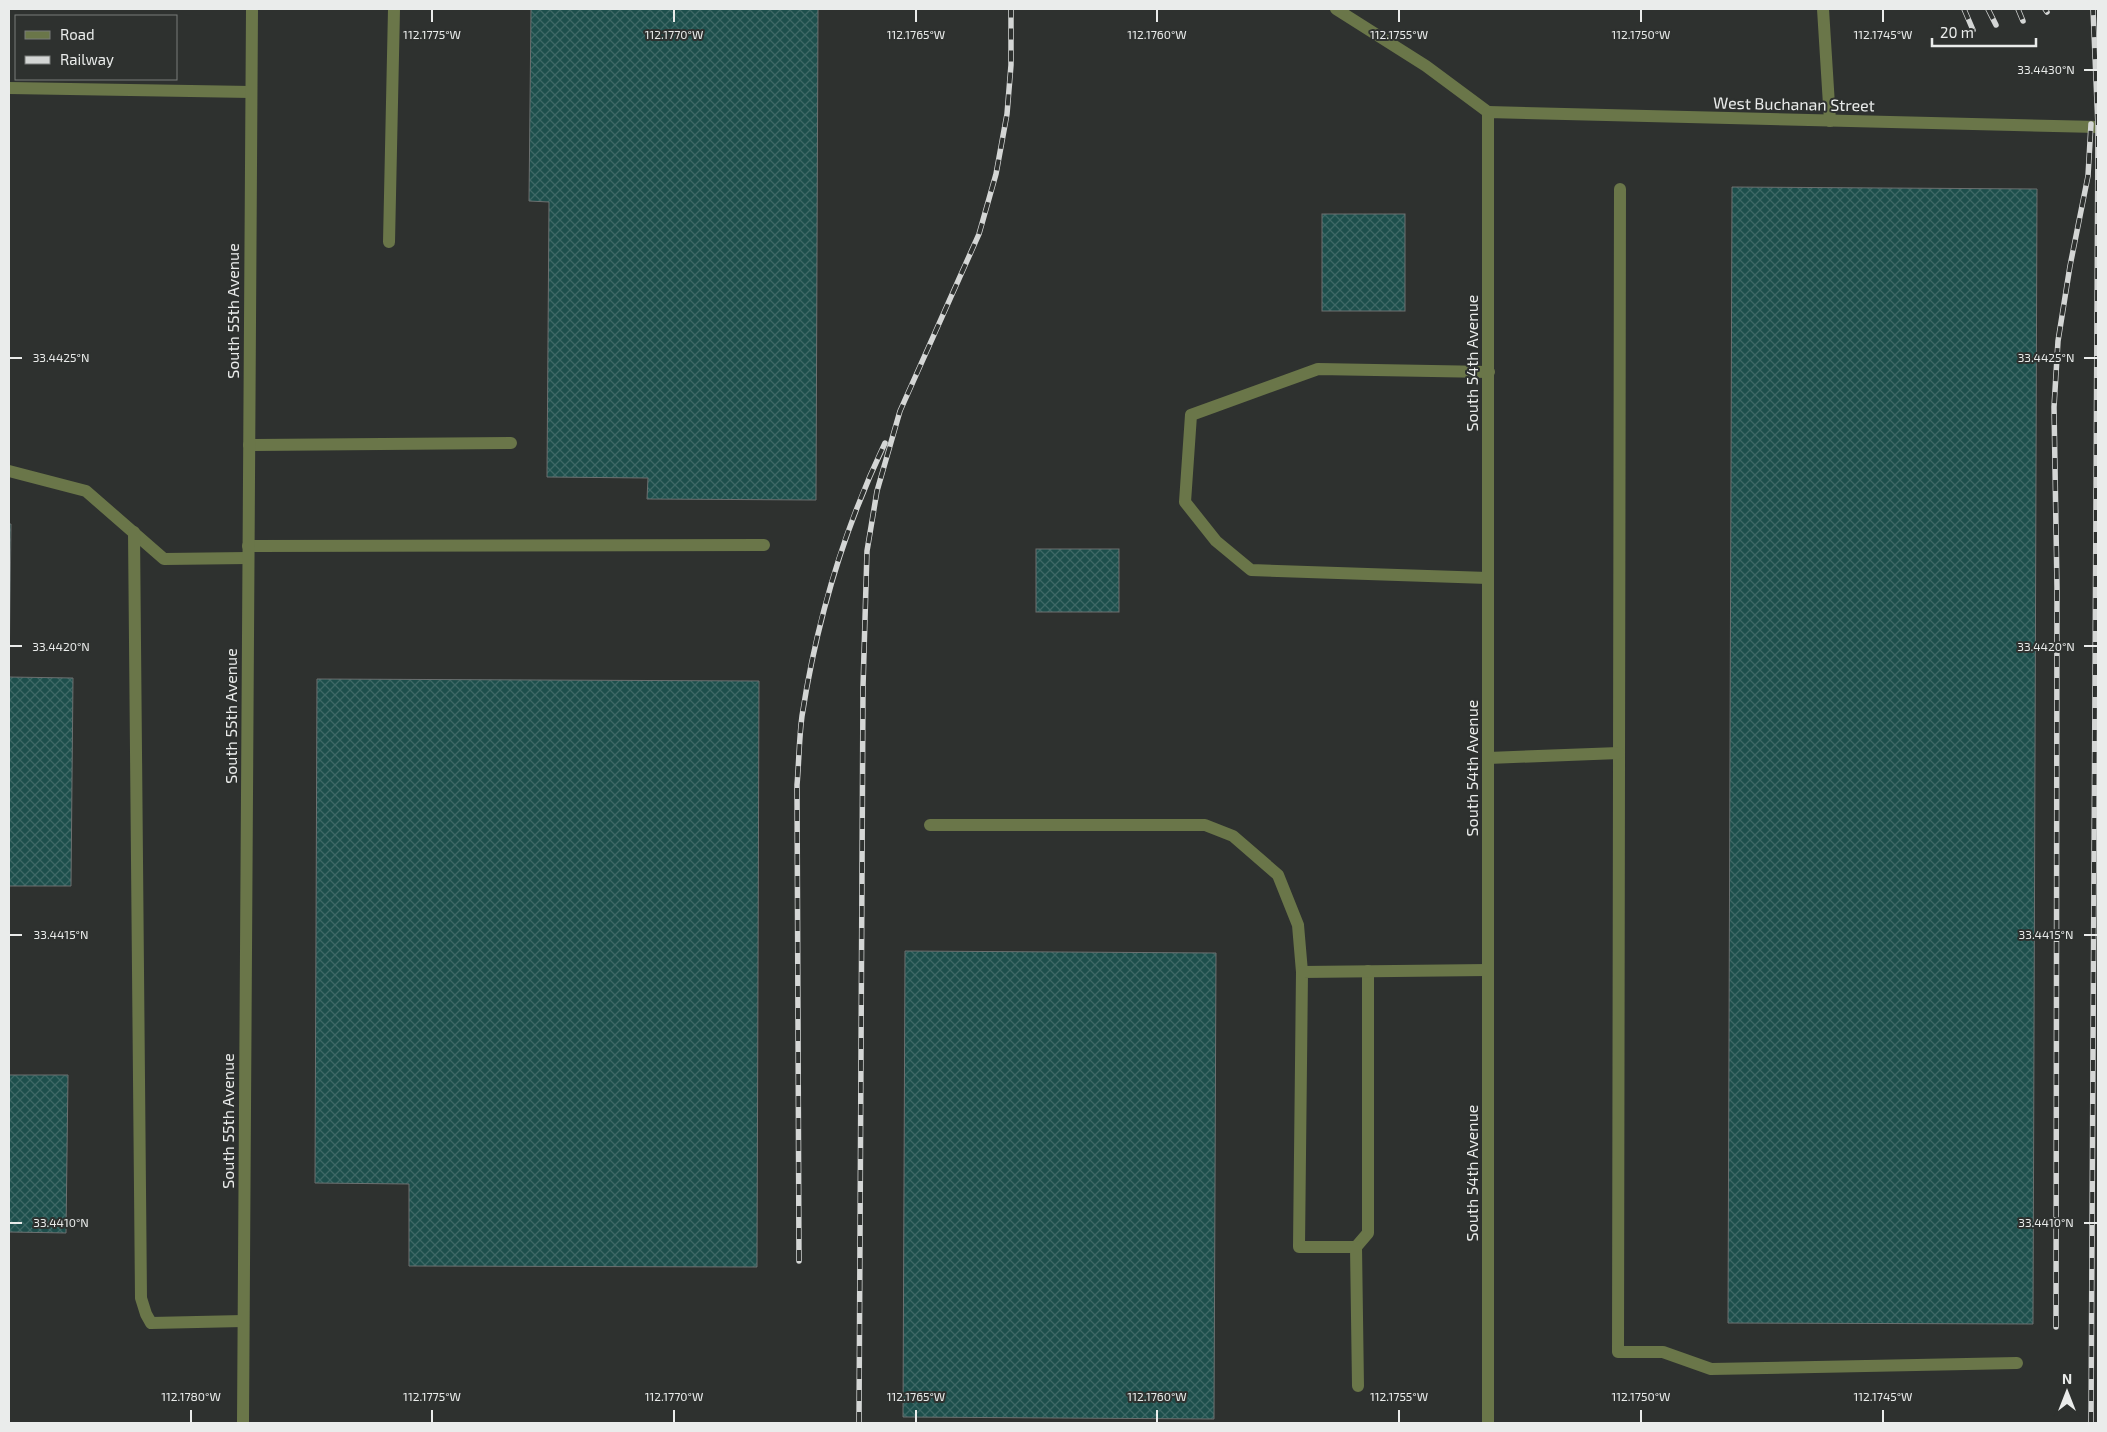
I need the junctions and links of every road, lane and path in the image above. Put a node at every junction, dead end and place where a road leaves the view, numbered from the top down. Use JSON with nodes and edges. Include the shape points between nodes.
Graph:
{"nodes":[{"id":1,"x":252,"y":9,"type":"edge"},
{"id":2,"x":394,"y":9,"type":"edge"},
{"id":3,"x":1336,"y":9,"type":"edge"},
{"id":4,"x":1823,"y":9,"type":"edge"},
{"id":5,"x":9,"y":88,"type":"edge"},
{"id":6,"x":251,"y":92,"type":"junction"},
{"id":7,"x":1488,"y":112,"type":"junction"},
{"id":8,"x":1830,"y":121,"type":"junction"},
{"id":9,"x":2098,"y":127,"type":"edge"},
{"id":10,"x":1620,"y":188,"type":"dead end"},
{"id":11,"x":389,"y":242,"type":"dead end"},
{"id":12,"x":1489,"y":372,"type":"junction"},
{"id":13,"x":511,"y":443,"type":"dead end"},
{"id":14,"x":249,"y":445,"type":"junction"},
{"id":15,"x":9,"y":471,"type":"edge"},
{"id":16,"x":134,"y":532,"type":"junction"},
{"id":17,"x":764,"y":545,"type":"dead end"},
{"id":18,"x":248,"y":552,"type":"junction"},
{"id":19,"x":1488,"y":578,"type":"junction"},
{"id":20,"x":1619,"y":753,"type":"junction"},
{"id":21,"x":1488,"y":758,"type":"junction"},
{"id":22,"x":930,"y":825,"type":"dead end"},
{"id":23,"x":1488,"y":970,"type":"junction"},
{"id":24,"x":1368,"y":971,"type":"junction"},
{"id":25,"x":1302,"y":972,"type":"junction"},
{"id":26,"x":1356,"y":1247,"type":"junction"},
{"id":27,"x":243,"y":1321,"type":"junction"},
{"id":28,"x":2017,"y":1363,"type":"dead end"},
{"id":29,"x":1358,"y":1386,"type":"dead end"},
{"id":30,"x":243,"y":1423,"type":"edge"},
{"id":31,"x":1488,"y":1423,"type":"edge"}],
"edges":[{"from":1,"to":6,"type":"street","name":"South 55th Avenue"},
{"from":2,"to":11,"type":"street"},
{"from":3,"to":7,"type":"street","via":[[1426,66]]},
{"from":4,"to":8,"type":"street"},
{"from":5,"to":6,"type":"street"},
{"from":6,"to":14,"type":"street","name":"South 55th Avenue"},
{"from":7,"to":8,"type":"street","name":"West Buchanan Street"},
{"from":7,"to":12,"type":"street","name":"South 54th Avenue"},
{"from":8,"to":9,"type":"street","name":"West Buchanan Street"},
{"from":10,"to":20,"type":"street"},
{"from":12,"to":19,"type":"street","name":"South 54th Avenue"},
{"from":12,"to":19,"type":"street","via":[[1318,369],[1191,415],[1186,502],[1216,541],[1251,570]]},
{"from":13,"to":14,"type":"street"},
{"from":14,"to":18,"type":"street","name":"South 55th Avenue"},
{"from":15,"to":16,"type":"street","via":[[86,491]]},
{"from":16,"to":18,"type":"street","via":[[164,559]]},
{"from":16,"to":27,"type":"street","via":[[141,1298],[151,1323]]},
{"from":17,"to":18,"type":"street"},
{"from":18,"to":27,"type":"street","name":"South 55th Avenue"},
{"from":19,"to":21,"type":"street","name":"South 54th Avenue"},
{"from":20,"to":21,"type":"street"},
{"from":20,"to":28,"type":"street","via":[[1618,1352],[1663,1352],[1711,1369]]},
{"from":21,"to":23,"type":"street","name":"South 54th Avenue"},
{"from":22,"to":25,"type":"street","via":[[1205,825],[1233,836],[1278,875],[1298,925]]},
{"from":23,"to":24,"type":"street"},
{"from":23,"to":31,"type":"street","name":"South 54th Avenue"},
{"from":24,"to":25,"type":"street"},
{"from":24,"to":26,"type":"street","via":[[1368,1233]]},
{"from":25,"to":26,"type":"street","via":[[1299,1247]]},
{"from":26,"to":29,"type":"street"},
{"from":27,"to":30,"type":"street","name":"South 55th Avenue"}]}
